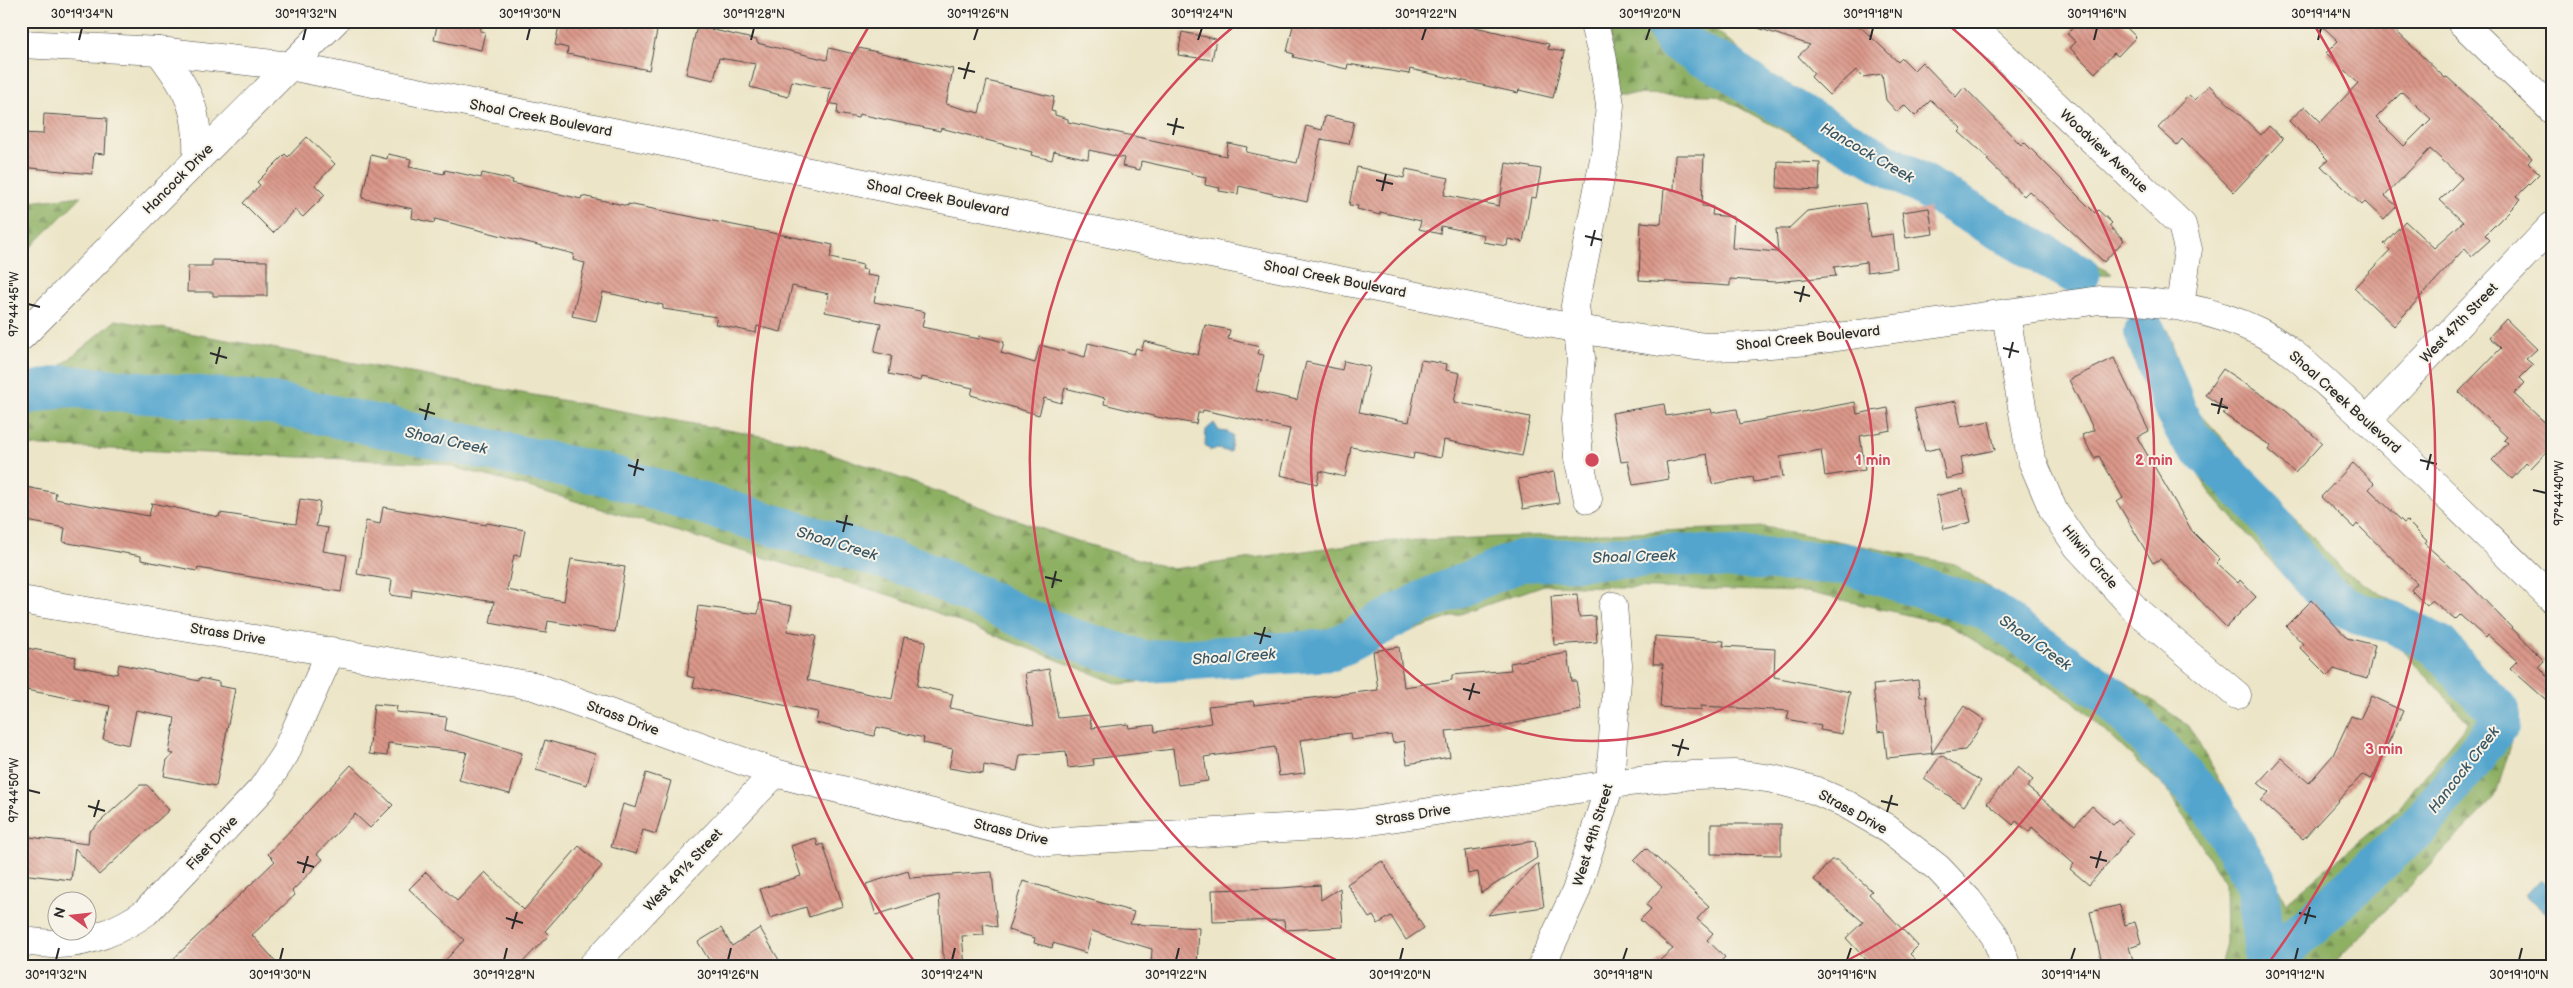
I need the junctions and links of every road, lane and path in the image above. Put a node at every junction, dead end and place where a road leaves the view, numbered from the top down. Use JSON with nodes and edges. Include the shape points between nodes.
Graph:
{"nodes":[{"id":1,"x":335,"y":21,"type":"edge"},
{"id":2,"x":1593,"y":21,"type":"edge"},
{"id":3,"x":1967,"y":21,"type":"edge"},
{"id":4,"x":2460,"y":21,"type":"edge"},
{"id":5,"x":21,"y":44,"type":"edge"},
{"id":6,"x":160,"y":51,"type":"junction"},
{"id":7,"x":290,"y":66,"type":"junction"},
{"id":8,"x":2552,"y":110,"type":"edge"},
{"id":9,"x":197,"y":159,"type":"junction"},
{"id":10,"x":2552,"y":226,"type":"edge"},
{"id":11,"x":2180,"y":306,"type":"junction"},
{"id":12,"x":2006,"y":314,"type":"junction"},
{"id":13,"x":1578,"y":328,"type":"junction"},
{"id":14,"x":28,"y":330,"type":"edge"},
{"id":15,"x":2367,"y":420,"type":"junction"},
{"id":16,"x":1588,"y":499,"type":"dead end"},
{"id":17,"x":2552,"y":599,"type":"edge"},
{"id":18,"x":21,"y":600,"type":"edge"},
{"id":19,"x":1613,"y":606,"type":"dead end"},
{"id":20,"x":330,"y":651,"type":"junction"},
{"id":21,"x":2237,"y":695,"type":"dead end"},
{"id":22,"x":775,"y":772,"type":"junction"},
{"id":23,"x":1610,"y":784,"type":"junction"},
{"id":24,"x":21,"y":941,"type":"edge"},
{"id":25,"x":591,"y":967,"type":"edge"},
{"id":26,"x":1541,"y":967,"type":"edge"},
{"id":27,"x":2007,"y":967,"type":"edge"}],
"edges":[{"from":1,"to":7,"type":"street","name":"Hancock Drive"},
{"from":2,"to":13,"type":"street","via":[[1610,105],[1606,149],[1575,306]]},
{"from":3,"to":11,"type":"street","name":"Woodview Avenue","via":[[2182,225],[2188,250]]},
{"from":4,"to":8,"type":"street"},
{"from":5,"to":6,"type":"street","name":"Shoal Creek Boulevard"},
{"from":6,"to":7,"type":"street","name":"Shoal Creek Boulevard"},
{"from":6,"to":9,"type":"street","via":[[191,101],[198,133]]},
{"from":7,"to":9,"type":"street","name":"Hancock Drive"},
{"from":7,"to":13,"type":"street","name":"Shoal Creek Boulevard"},
{"from":9,"to":14,"type":"street","name":"Hancock Drive"},
{"from":10,"to":15,"type":"street","name":"West 47th Street"},
{"from":11,"to":12,"type":"street","name":"Shoal Creek Boulevard","via":[[2140,300],[2100,300]]},
{"from":11,"to":15,"type":"street","name":"Shoal Creek Boulevard","via":[[2230,318],[2260,332],[2290,351]]},
{"from":12,"to":13,"type":"street","name":"Shoal Creek Boulevard","via":[[1809,341],[1746,346],[1706,347]]},
{"from":12,"to":21,"type":"street","name":"Hilwin Circle","via":[[2031,458],[2054,512],[2078,547],[2138,612]]},
{"from":13,"to":16,"type":"street","via":[[1581,358],[1576,420],[1579,457]]},
{"from":15,"to":17,"type":"street","name":"Shoal Creek Boulevard"},
{"from":18,"to":20,"type":"street","name":"Strass Drive"},
{"from":19,"to":23,"type":"street","name":"West 49th Street","via":[[1618,665]]},
{"from":20,"to":22,"type":"street","name":"Strass Drive","via":[[534,686]]},
{"from":20,"to":24,"type":"street","name":"Fiset Drive","via":[[285,754],[262,789],[146,912],[125,927],[95,937],[57,945]]},
{"from":22,"to":23,"type":"street","name":"Strass Drive","via":[[1048,842],[1352,824]]},
{"from":22,"to":25,"type":"street","name":"West 49½ Street"},
{"from":23,"to":26,"type":"street","name":"West 49th Street","via":[[1576,892]]},
{"from":23,"to":27,"type":"street","name":"Strass Drive","via":[[1736,774],[1773,779],[1814,790],[1846,804],[1885,827],[1938,868],[1995,936]]}]}
